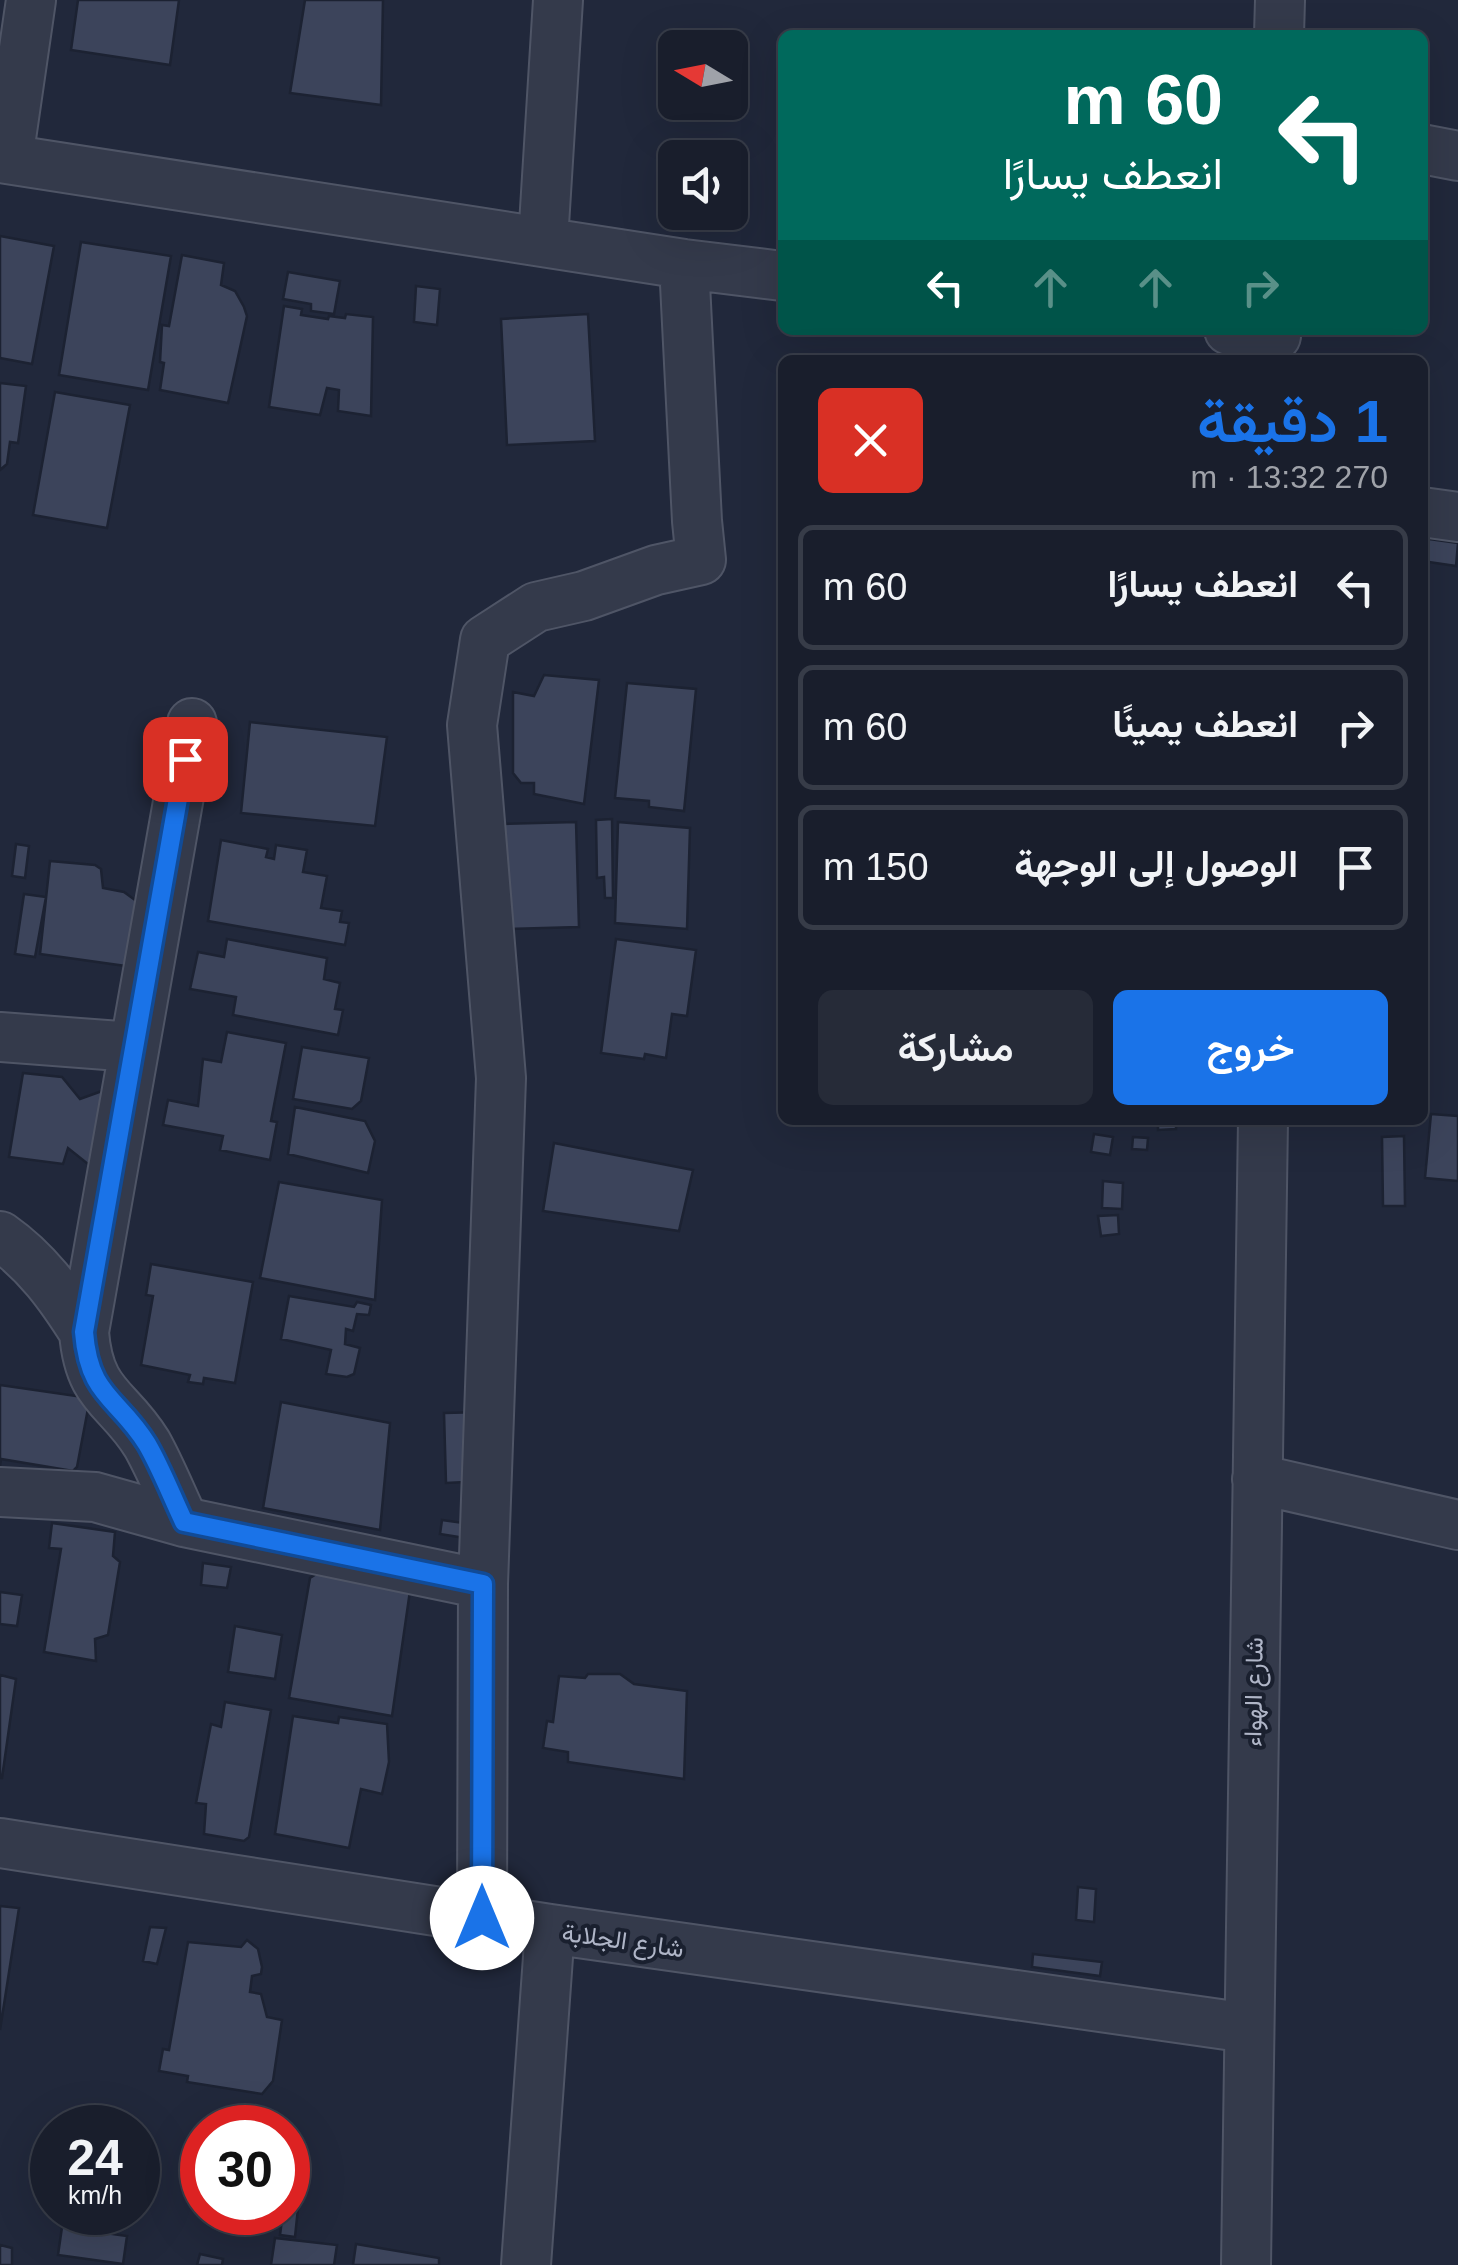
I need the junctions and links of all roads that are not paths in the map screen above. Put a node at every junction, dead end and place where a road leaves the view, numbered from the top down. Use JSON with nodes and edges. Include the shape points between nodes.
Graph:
{"nodes":[{"id":1,"x":31,"y":0,"type":"edge"},
{"id":2,"x":558,"y":0,"type":"edge"},
{"id":3,"x":1280,"y":0,"type":"edge"},
{"id":4,"x":1279,"y":30,"type":"edge"},
{"id":5,"x":1428,"y":149,"type":"edge"},
{"id":6,"x":1458,"y":156,"type":"edge"},
{"id":7,"x":4,"y":158,"type":"edge"},
{"id":8,"x":543,"y":241,"type":"junction"},
{"id":9,"x":684,"y":264,"type":"junction"},
{"id":10,"x":778,"y":276,"type":"edge"},
{"id":11,"x":1249,"y":335,"type":"edge"},
{"id":12,"x":1276,"y":342,"type":"edge"},
{"id":13,"x":1428,"y":513,"type":"edge"},
{"id":14,"x":1458,"y":518,"type":"edge"},
{"id":15,"x":192,"y":723,"type":"dead end"},
{"id":16,"x":0,"y":1036,"type":"edge"},
{"id":17,"x":133,"y":1047,"type":"junction"},
{"id":18,"x":1263,"y":1125,"type":"edge"},
{"id":19,"x":0,"y":1236,"type":"edge"},
{"id":20,"x":84,"y":1332,"type":"junction"},
{"id":21,"x":1256,"y":1479,"type":"junction"},
{"id":22,"x":0,"y":1492,"type":"edge"},
{"id":23,"x":184,"y":1522,"type":"junction"},
{"id":24,"x":1458,"y":1525,"type":"edge"},
{"id":25,"x":483,"y":1584,"type":"junction"},
{"id":26,"x":0,"y":1843,"type":"edge"},
{"id":27,"x":482,"y":1918,"type":"junction"},
{"id":28,"x":550,"y":1930,"type":"junction"},
{"id":29,"x":1248,"y":2028,"type":"junction"},
{"id":30,"x":526,"y":2265,"type":"edge"},
{"id":31,"x":1246,"y":2265,"type":"edge"}],
"edges":[{"from":1,"to":7,"type":"street"},
{"from":2,"to":8,"type":"street"},
{"from":3,"to":4,"type":"street"},
{"from":5,"to":6,"type":"street"},
{"from":7,"to":8,"type":"street"},
{"from":8,"to":9,"type":"street"},
{"from":9,"to":10,"type":"street"},
{"from":9,"to":25,"type":"street","via":[[702,560],[536,607],[485,640],[472,725],[501,1078]]},
{"from":11,"to":12,"type":"street"},
{"from":13,"to":14,"type":"street"},
{"from":15,"to":17,"type":"street"},
{"from":16,"to":17,"type":"street"},
{"from":17,"to":20,"type":"street"},
{"from":18,"to":21,"type":"street","name":"شارع الهواء"},
{"from":19,"to":20,"type":"street","via":[[57,1288]]},
{"from":20,"to":23,"type":"street","via":[[86,1361],[106,1398],[146,1442]]},
{"from":21,"to":24,"type":"street"},
{"from":21,"to":29,"type":"street","name":"شارع الهواء"},
{"from":22,"to":23,"type":"street","via":[[95,1498]]},
{"from":23,"to":25,"type":"street"},
{"from":25,"to":27,"type":"street"},
{"from":26,"to":27,"type":"street","name":"شارع الجلابة"},
{"from":27,"to":28,"type":"street","name":"شارع الجلابة"},
{"from":28,"to":29,"type":"street","name":"شارع الجلابة"},
{"from":28,"to":30,"type":"street"},
{"from":29,"to":31,"type":"street","name":"شارع الهواء"}]}
